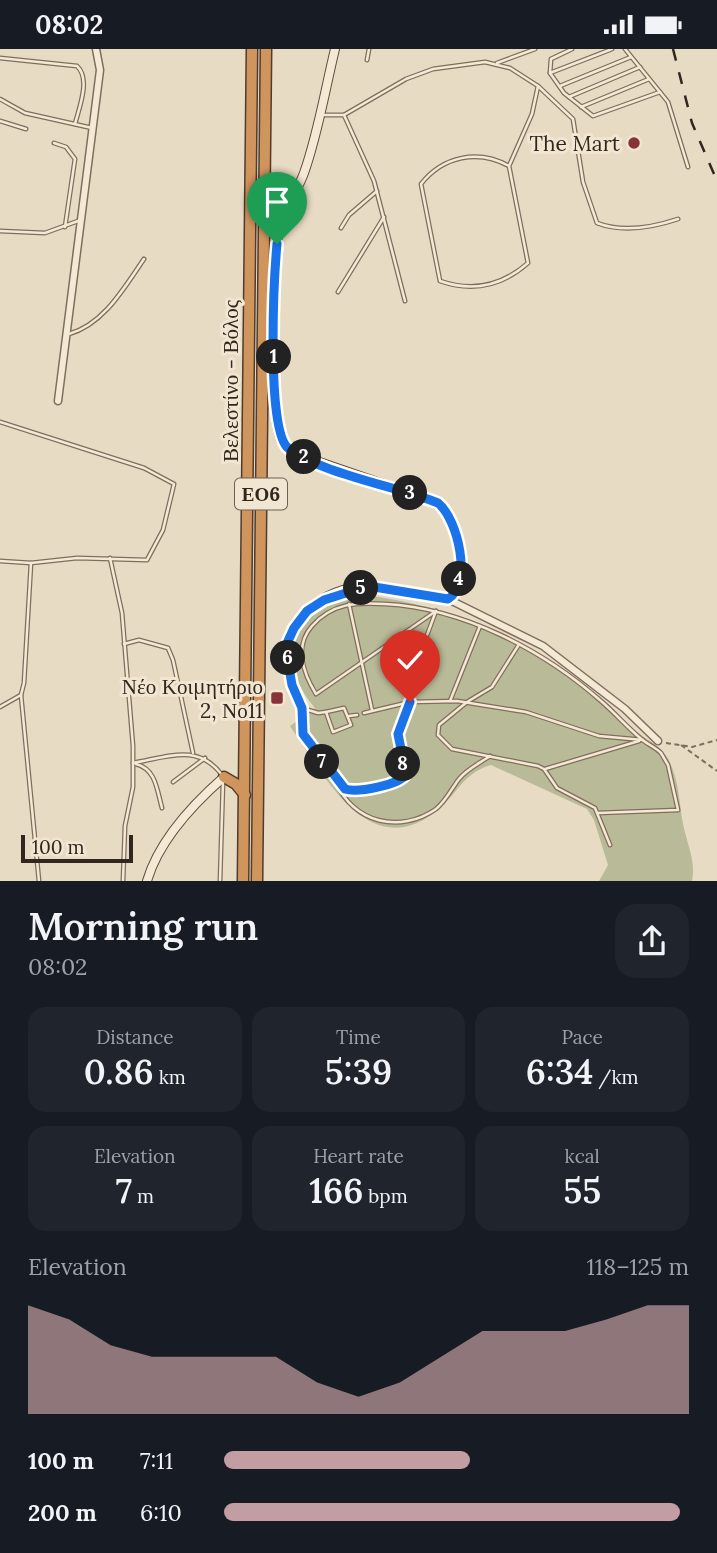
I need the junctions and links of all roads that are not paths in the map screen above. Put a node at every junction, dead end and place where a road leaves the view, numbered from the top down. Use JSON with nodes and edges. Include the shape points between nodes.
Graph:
{"nodes":[{"id":1,"x":96,"y":49,"type":"edge"},
{"id":2,"x":266,"y":49,"type":"edge"},
{"id":3,"x":335,"y":49,"type":"edge"},
{"id":4,"x":369,"y":49,"type":"edge"},
{"id":5,"x":535,"y":49,"type":"edge"},
{"id":6,"x":572,"y":49,"type":"edge"},
{"id":7,"x":612,"y":49,"type":"edge"},
{"id":8,"x":625,"y":49,"type":"edge"},
{"id":9,"x":251,"y":53,"type":"edge"},
{"id":10,"x":631,"y":57,"type":"junction"},
{"id":11,"x":0,"y":58,"type":"edge"},
{"id":12,"x":367,"y":60,"type":"dead end"},
{"id":13,"x":497,"y":63,"type":"junction"},
{"id":14,"x":640,"y":67,"type":"junction"},
{"id":15,"x":550,"y":73,"type":"junction"},
{"id":16,"x":649,"y":79,"type":"junction"},
{"id":17,"x":538,"y":86,"type":"junction"},
{"id":18,"x":559,"y":86,"type":"junction"},
{"id":19,"x":660,"y":92,"type":"junction"},
{"id":20,"x":569,"y":97,"type":"junction"},
{"id":21,"x":0,"y":99,"type":"edge"},
{"id":22,"x":581,"y":107,"type":"junction"},
{"id":23,"x":320,"y":114,"type":"junction"},
{"id":24,"x":344,"y":115,"type":"junction"},
{"id":25,"x":0,"y":121,"type":"edge"},
{"id":26,"x":75,"y":124,"type":"junction"},
{"id":27,"x":92,"y":128,"type":"junction"},
{"id":28,"x":26,"y":129,"type":"dead end"},
{"id":29,"x":54,"y":143,"type":"dead end"},
{"id":30,"x":509,"y":166,"type":"junction"},
{"id":31,"x":688,"y":167,"type":"dead end"},
{"id":32,"x":377,"y":191,"type":"junction"},
{"id":33,"x":384,"y":217,"type":"junction"},
{"id":34,"x":81,"y":219,"type":"junction"},
{"id":35,"x":678,"y":219,"type":"dead end"},
{"id":36,"x":65,"y":227,"type":"junction"},
{"id":37,"x":341,"y":228,"type":"dead end"},
{"id":38,"x":0,"y":230,"type":"edge"},
{"id":39,"x":144,"y":259,"type":"dead end"},
{"id":40,"x":338,"y":292,"type":"dead end"},
{"id":41,"x":405,"y":301,"type":"dead end"},
{"id":42,"x":66,"y":335,"type":"junction"},
{"id":43,"x":58,"y":401,"type":"dead end"},
{"id":44,"x":0,"y":422,"type":"edge"},
{"id":45,"x":110,"y":558,"type":"junction"},
{"id":46,"x":0,"y":561,"type":"edge"},
{"id":47,"x":31,"y":563,"type":"junction"},
{"id":48,"x":448,"y":599,"type":"junction"},
{"id":49,"x":349,"y":604,"type":"junction"},
{"id":50,"x":436,"y":611,"type":"junction"},
{"id":51,"x":480,"y":626,"type":"junction"},
{"id":52,"x":124,"y":644,"type":"junction"},
{"id":53,"x":518,"y":646,"type":"junction"},
{"id":54,"x":362,"y":662,"type":"junction"},
{"id":55,"x":20,"y":695,"type":"junction"},
{"id":56,"x":450,"y":701,"type":"junction"},
{"id":57,"x":410,"y":702,"type":"junction"},
{"id":58,"x":467,"y":702,"type":"junction"},
{"id":59,"x":0,"y":707,"type":"edge"},
{"id":60,"x":302,"y":708,"type":"junction"},
{"id":61,"x":372,"y":711,"type":"junction"},
{"id":62,"x":326,"y":712,"type":"junction"},
{"id":63,"x":364,"y":713,"type":"dead end"},
{"id":64,"x":357,"y":715,"type":"dead end"},
{"id":65,"x":349,"y":716,"type":"junction"},
{"id":66,"x":643,"y":740,"type":"junction"},
{"id":67,"x":658,"y":741,"type":"road end"},
{"id":68,"x":193,"y":753,"type":"junction"},
{"id":69,"x":492,"y":755,"type":"junction"},
{"id":70,"x":205,"y":758,"type":"junction"},
{"id":71,"x":133,"y":763,"type":"junction"},
{"id":72,"x":245,"y":765,"type":"junction"},
{"id":73,"x":544,"y":769,"type":"junction"},
{"id":74,"x":224,"y":777,"type":"junction"},
{"id":75,"x":335,"y":779,"type":"junction"},
{"id":76,"x":173,"y":782,"type":"dead end"},
{"id":77,"x":245,"y":795,"type":"junction"},
{"id":78,"x":162,"y":808,"type":"dead end"},
{"id":79,"x":598,"y":813,"type":"junction"},
{"id":80,"x":610,"y":845,"type":"dead end"},
{"id":81,"x":39,"y":881,"type":"edge"},
{"id":82,"x":123,"y":881,"type":"edge"},
{"id":83,"x":147,"y":881,"type":"edge"},
{"id":84,"x":220,"y":881,"type":"edge"},
{"id":85,"x":243,"y":881,"type":"edge"},
{"id":86,"x":257,"y":881,"type":"edge"}],
"edges":[{"from":1,"to":27,"type":"street","via":[[100,70]]},
{"from":2,"to":86,"type":"highway","name":"Βελεστίνο - Βόλος","number":"ΕΟ6"},
{"from":3,"to":23,"type":"street"},
{"from":4,"to":12,"type":"lane"},
{"from":5,"to":13,"type":"lane"},
{"from":6,"to":15,"type":"lane","via":[[551,59]]},
{"from":7,"to":15,"type":"lane"},
{"from":8,"to":10,"type":"lane"},
{"from":9,"to":72,"type":"highway","name":"Βελεστίνο - Βόλος","number":"ΕΟ6"},
{"from":10,"to":14,"type":"lane"},
{"from":10,"to":18,"type":"lane"},
{"from":11,"to":26,"type":"lane","via":[[77,66],[84,82]]},
{"from":13,"to":17,"type":"lane"},
{"from":13,"to":24,"type":"lane","via":[[433,69],[406,79]]},
{"from":14,"to":16,"type":"lane"},
{"from":14,"to":20,"type":"lane"},
{"from":15,"to":18,"type":"lane"},
{"from":16,"to":19,"type":"lane"},
{"from":16,"to":22,"type":"lane"},
{"from":17,"to":30,"type":"lane","via":[[533,114]]},
{"from":17,"to":35,"type":"lane","via":[[573,119],[583,182],[597,223],[655,226]]},
{"from":18,"to":20,"type":"lane"},
{"from":19,"to":22,"type":"lane","via":[[596,117]]},
{"from":19,"to":31,"type":"lane","via":[[668,102]]},
{"from":20,"to":22,"type":"lane"},
{"from":21,"to":26,"type":"lane","via":[[25,113]]},
{"from":23,"to":24,"type":"lane"},
{"from":23,"to":48,"type":"street","via":[[277,244],[277,427],[285,446],[302,456],[446,509],[460,549],[458,587]]},
{"from":24,"to":32,"type":"lane"},
{"from":25,"to":28,"type":"lane"},
{"from":26,"to":27,"type":"lane"},
{"from":27,"to":34,"type":"street"},
{"from":29,"to":36,"type":"lane","via":[[66,147],[75,159]]},
{"from":30,"to":30,"type":"lane","via":[[486,157],[461,157],[439,167],[421,184],[440,281],[485,286],[504,280],[528,263]]},
{"from":32,"to":33,"type":"lane"},
{"from":32,"to":37,"type":"lane"},
{"from":33,"to":40,"type":"lane"},
{"from":33,"to":41,"type":"lane"},
{"from":34,"to":36,"type":"lane"},
{"from":34,"to":42,"type":"street"},
{"from":36,"to":38,"type":"lane","via":[[36,234]]},
{"from":39,"to":42,"type":"lane","via":[[98,318],[83,330]]},
{"from":42,"to":43,"type":"street"},
{"from":44,"to":45,"type":"lane","via":[[144,468],[174,484],[152,555],[147,560]]},
{"from":45,"to":47,"type":"lane"},
{"from":45,"to":52,"type":"lane"},
{"from":46,"to":47,"type":"lane"},
{"from":47,"to":55,"type":"lane"},
{"from":48,"to":60,"type":"street","via":[[368,586],[316,605],[298,622],[287,648],[292,685]]},
{"from":48,"to":67,"type":"street","via":[[543,646],[625,709]]},
{"from":49,"to":50,"type":"lane"},
{"from":49,"to":54,"type":"lane"},
{"from":49,"to":54,"type":"lane","via":[[327,612],[307,632],[303,650],[306,677],[316,694]]},
{"from":50,"to":51,"type":"lane"},
{"from":50,"to":54,"type":"lane"},
{"from":50,"to":57,"type":"lane"},
{"from":51,"to":53,"type":"lane"},
{"from":51,"to":56,"type":"lane"},
{"from":52,"to":68,"type":"lane","via":[[139,640],[167,649]]},
{"from":52,"to":71,"type":"lane"},
{"from":53,"to":58,"type":"lane","via":[[492,687]]},
{"from":53,"to":66,"type":"lane","via":[[587,690]]},
{"from":54,"to":61,"type":"lane"},
{"from":55,"to":59,"type":"lane"},
{"from":55,"to":81,"type":"lane"},
{"from":56,"to":57,"type":"lane"},
{"from":56,"to":58,"type":"lane"},
{"from":57,"to":61,"type":"lane"},
{"from":57,"to":75,"type":"lane","via":[[398,734],[406,778],[352,791]]},
{"from":58,"to":66,"type":"lane","via":[[526,712],[599,736]]},
{"from":58,"to":69,"type":"lane","via":[[439,725],[438,736],[452,750]]},
{"from":60,"to":62,"type":"lane"},
{"from":60,"to":75,"type":"lane","via":[[303,734]]},
{"from":61,"to":63,"type":"lane"},
{"from":62,"to":65,"type":"lane","via":[[344,708]]},
{"from":62,"to":65,"type":"lane","via":[[334,732],[350,726]]},
{"from":64,"to":65,"type":"lane"},
{"from":66,"to":73,"type":"lane"},
{"from":66,"to":79,"type":"lane","via":[[654,746],[668,765],[678,810]]},
{"from":68,"to":70,"type":"lane"},
{"from":68,"to":71,"type":"lane"},
{"from":69,"to":73,"type":"lane"},
{"from":69,"to":75,"type":"lane","via":[[466,772],[436,808],[398,821],[384,823],[359,812],[341,794]]},
{"from":70,"to":74,"type":"lane"},
{"from":70,"to":76,"type":"lane"},
{"from":71,"to":78,"type":"lane","via":[[150,772]]},
{"from":71,"to":82,"type":"lane"},
{"from":72,"to":74,"type":"highway"},
{"from":72,"to":77,"type":"highway","name":"Βελεστίνο - Βόλος","number":"ΕΟ6"},
{"from":73,"to":79,"type":"lane","via":[[557,789],[592,804]]},
{"from":74,"to":77,"type":"highway"},
{"from":74,"to":83,"type":"street","via":[[183,818]]},
{"from":74,"to":84,"type":"lane"},
{"from":77,"to":85,"type":"highway","name":"Βελεστίνο - Βόλος","number":"ΕΟ6"},
{"from":79,"to":80,"type":"lane"}]}
